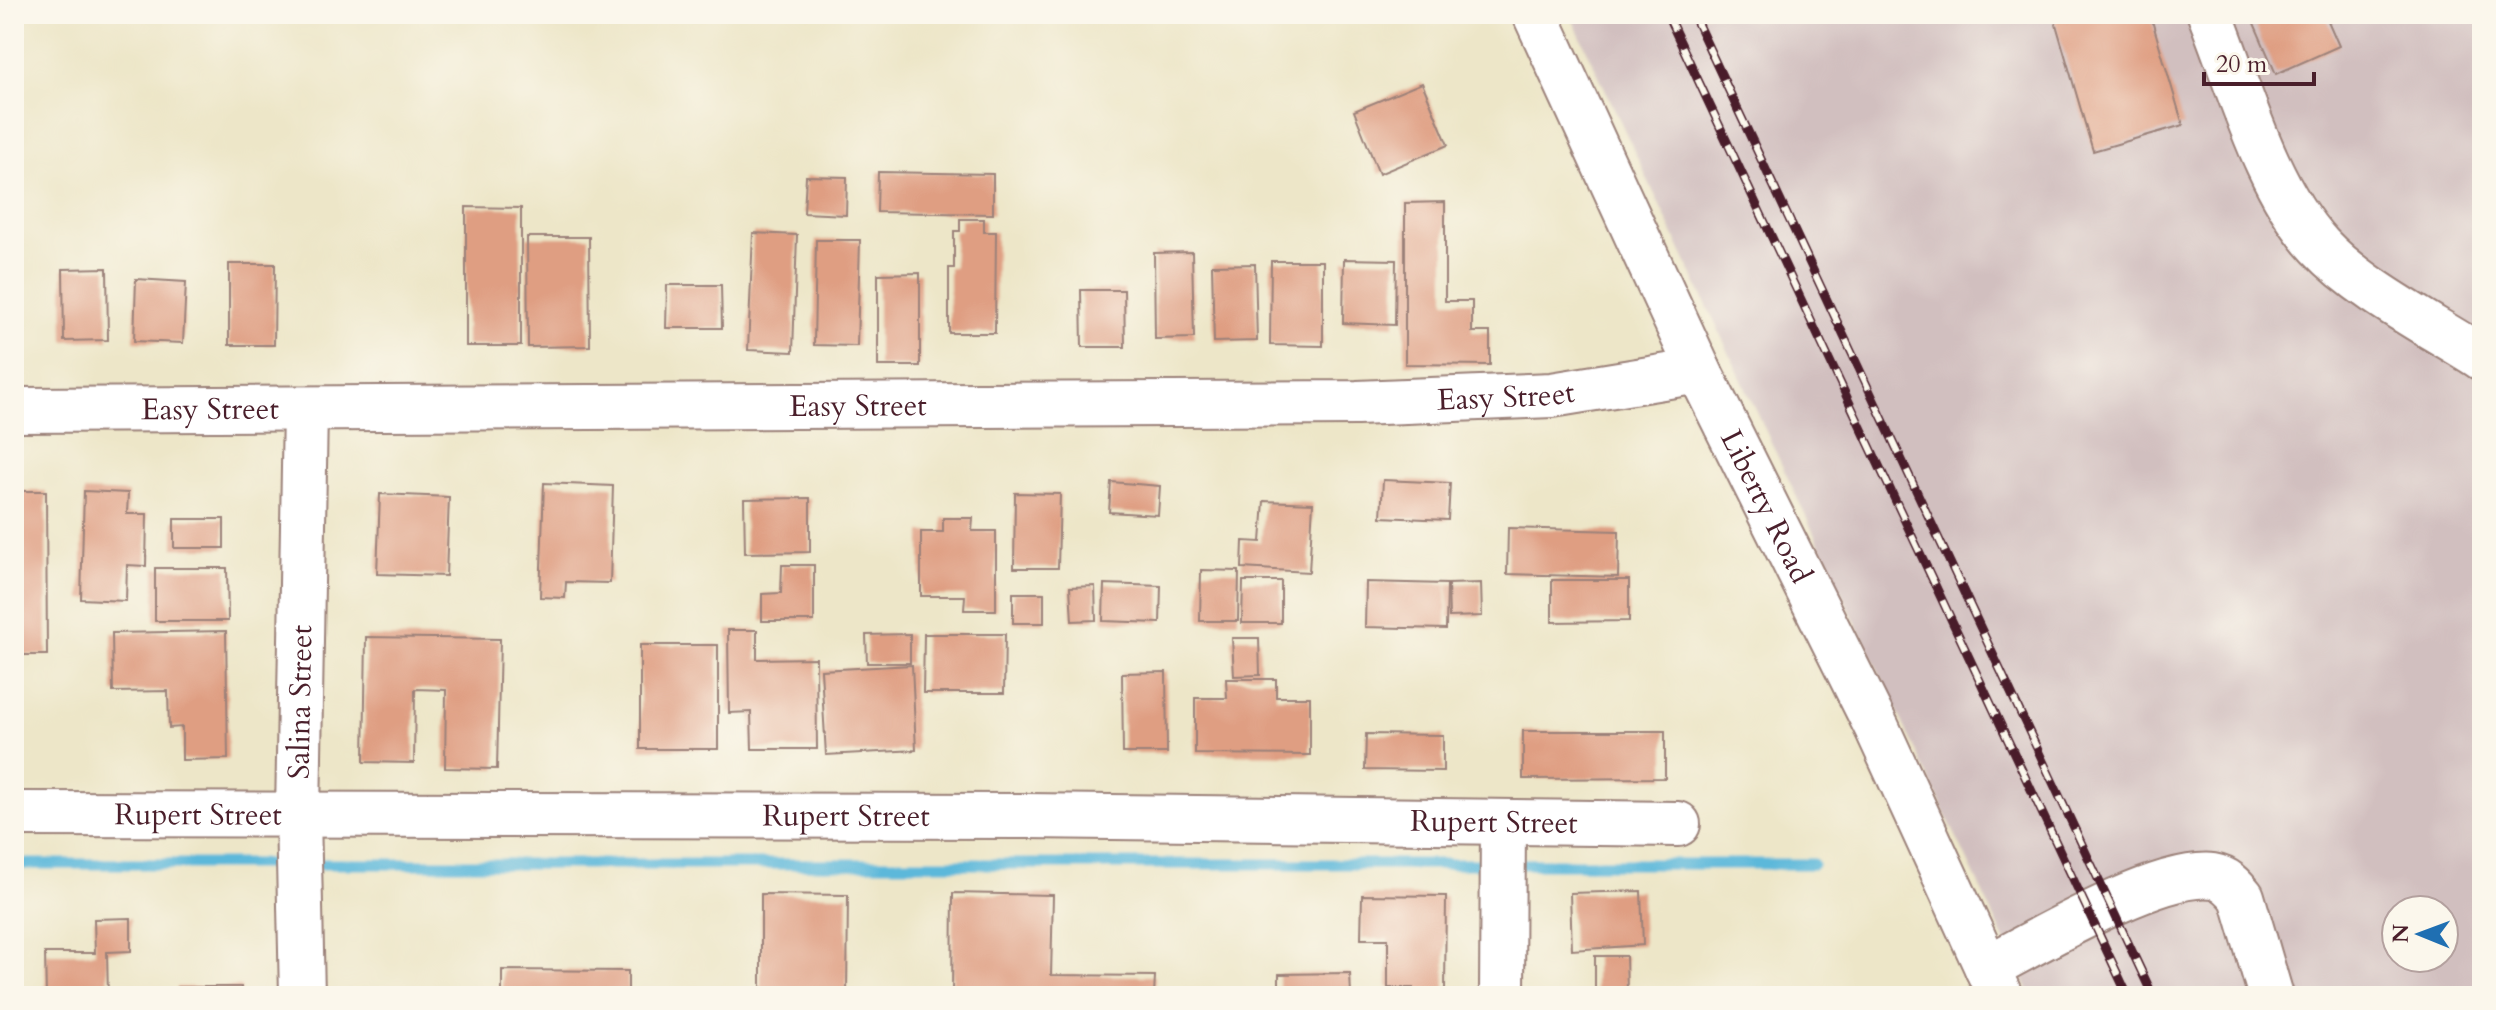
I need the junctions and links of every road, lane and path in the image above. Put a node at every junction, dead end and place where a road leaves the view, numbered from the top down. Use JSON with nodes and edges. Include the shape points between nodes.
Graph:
{"nodes":[{"id":1,"x":1535,"y":14,"type":"edge"},
{"id":2,"x":2210,"y":14,"type":"edge"},
{"id":3,"x":2482,"y":358,"type":"edge"},
{"id":4,"x":1699,"y":371,"type":"junction"},
{"id":5,"x":14,"y":410,"type":"edge"},
{"id":6,"x":305,"y":410,"type":"junction"},
{"id":7,"x":14,"y":814,"type":"edge"},
{"id":8,"x":1678,"y":824,"type":"dead end"},
{"id":9,"x":299,"y":826,"type":"junction"},
{"id":10,"x":1503,"y":853,"type":"junction"},
{"id":11,"x":1993,"y":982,"type":"edge"},
{"id":12,"x":302,"y":996,"type":"edge"},
{"id":13,"x":1502,"y":996,"type":"edge"},
{"id":14,"x":2271,"y":996,"type":"edge"}],
"edges":[{"from":1,"to":4,"type":"street","name":"Liberty Road"},
{"from":2,"to":3,"type":"street","via":[[2293,212],[2349,272]]},
{"from":4,"to":6,"type":"street","name":"Easy Street","via":[[1552,395],[1357,403]]},
{"from":4,"to":11,"type":"street","name":"Liberty Road","via":[[1877,728]]},
{"from":5,"to":6,"type":"street","name":"Easy Street"},
{"from":6,"to":9,"type":"street","name":"Salina Street"},
{"from":7,"to":9,"type":"street","name":"Rupert Street"},
{"from":8,"to":10,"type":"street","name":"Rupert Street"},
{"from":9,"to":10,"type":"street","name":"Rupert Street","via":[[1027,816]]},
{"from":9,"to":12,"type":"street","name":"Salina Street"},
{"from":10,"to":13,"type":"street"},
{"from":11,"to":14,"type":"street","via":[[2110,904],[2161,885],[2211,876],[2233,885],[2242,897]]}]}
